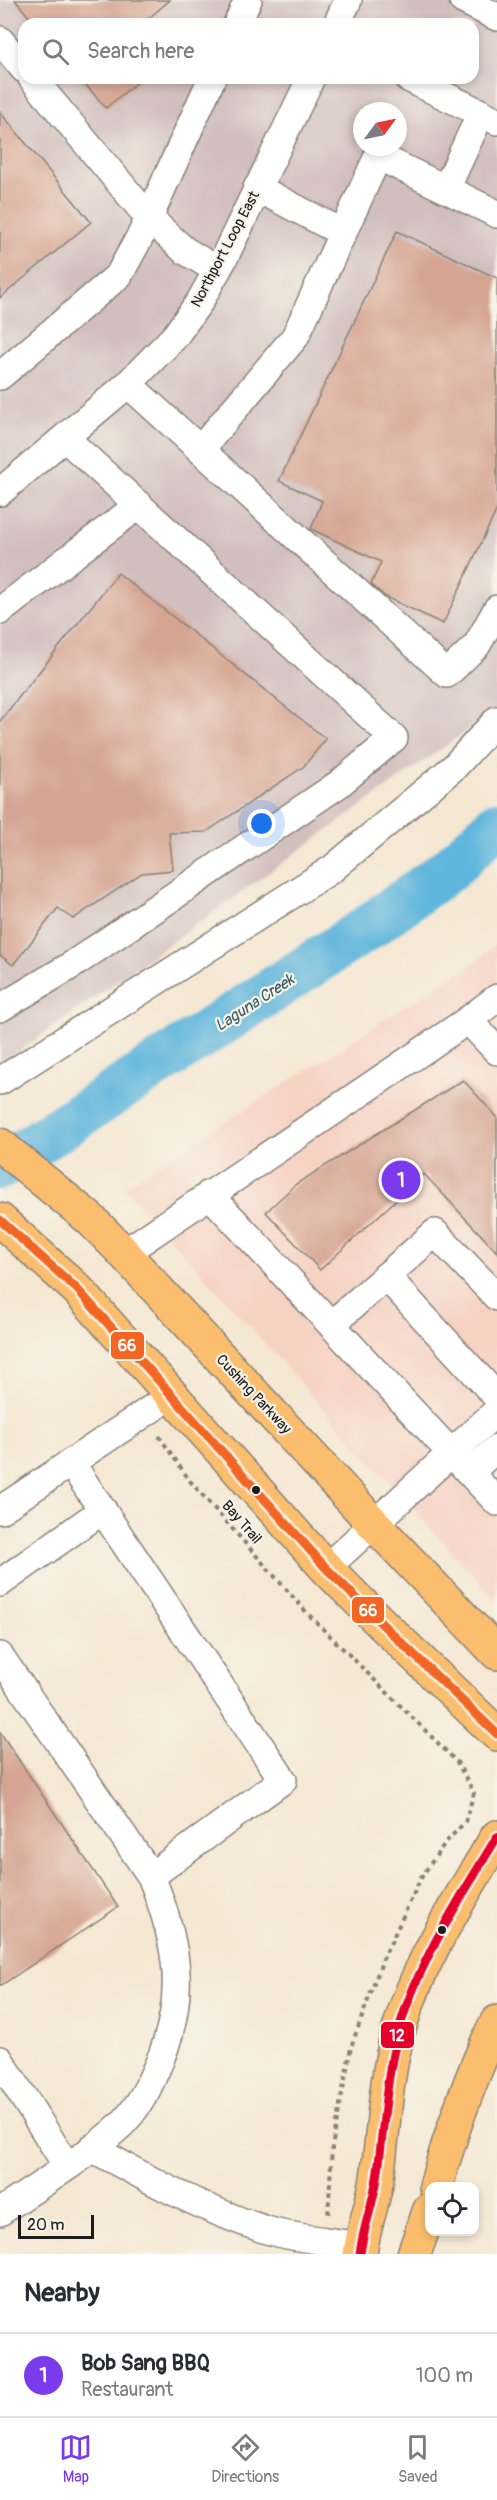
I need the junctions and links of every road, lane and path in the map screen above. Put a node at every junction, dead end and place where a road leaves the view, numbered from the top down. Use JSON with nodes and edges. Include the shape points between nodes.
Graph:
{"nodes":[{"id":1,"x":248,"y":0,"type":"edge"},
{"id":2,"x":348,"y":0,"type":"edge"},
{"id":3,"x":463,"y":0,"type":"edge"},
{"id":4,"x":497,"y":17,"type":"edge"},
{"id":5,"x":240,"y":18,"type":"edge"},
{"id":6,"x":340,"y":18,"type":"edge"},
{"id":7,"x":0,"y":40,"type":"edge"},
{"id":8,"x":18,"y":62,"type":"edge"},
{"id":9,"x":37,"y":84,"type":"edge"},
{"id":10,"x":209,"y":84,"type":"edge"},
{"id":11,"x":307,"y":84,"type":"edge"},
{"id":12,"x":420,"y":84,"type":"edge"},
{"id":13,"x":489,"y":117,"type":"edge"},
{"id":14,"x":257,"y":188,"type":"junction"},
{"id":15,"x":446,"y":189,"type":"junction"},
{"id":16,"x":497,"y":214,"type":"edge"},
{"id":17,"x":149,"y":218,"type":"junction"},
{"id":18,"x":343,"y":233,"type":"junction"},
{"id":19,"x":217,"y":270,"type":"junction"},
{"id":20,"x":0,"y":376,"type":"edge"},
{"id":21,"x":128,"y":384,"type":"junction"},
{"id":22,"x":65,"y":438,"type":"junction"},
{"id":23,"x":200,"y":450,"type":"junction"},
{"id":24,"x":0,"y":492,"type":"edge"},
{"id":25,"x":139,"y":505,"type":"junction"},
{"id":26,"x":497,"y":609,"type":"edge"},
{"id":27,"x":0,"y":611,"type":"edge"},
{"id":28,"x":497,"y":720,"type":"edge"},
{"id":29,"x":497,"y":998,"type":"edge"},
{"id":30,"x":0,"y":1008,"type":"edge"},
{"id":31,"x":468,"y":1020,"type":"junction"},
{"id":32,"x":497,"y":1051,"type":"edge"},
{"id":33,"x":0,"y":1081,"type":"edge"},
{"id":34,"x":0,"y":1145,"type":"edge"},
{"id":35,"x":209,"y":1194,"type":"junction"},
{"id":36,"x":6,"y":1226,"type":"edge"},
{"id":37,"x":124,"y":1253,"type":"junction"},
{"id":38,"x":386,"y":1276,"type":"junction"},
{"id":39,"x":497,"y":1297,"type":"edge"},
{"id":40,"x":332,"y":1324,"type":"junction"},
{"id":41,"x":172,"y":1395,"type":"junction"},
{"id":42,"x":497,"y":1397,"type":"edge"},
{"id":43,"x":497,"y":1411,"type":"edge"},
{"id":44,"x":144,"y":1414,"type":"junction"},
{"id":45,"x":497,"y":1448,"type":"edge"},
{"id":46,"x":71,"y":1462,"type":"junction"},
{"id":47,"x":461,"y":1462,"type":"junction"},
{"id":48,"x":497,"y":1502,"type":"edge"},
{"id":49,"x":0,"y":1510,"type":"edge"},
{"id":50,"x":103,"y":1510,"type":"junction"},
{"id":51,"x":375,"y":1525,"type":"junction"},
{"id":52,"x":326,"y":1568,"type":"junction"},
{"id":53,"x":423,"y":1577,"type":"junction"},
{"id":54,"x":0,"y":1583,"type":"edge"},
{"id":55,"x":497,"y":1625,"type":"edge"},
{"id":56,"x":497,"y":1653,"type":"edge"},
{"id":57,"x":0,"y":1656,"type":"edge"},
{"id":58,"x":497,"y":1734,"type":"edge"},
{"id":59,"x":474,"y":1793,"type":"dead end"},
{"id":60,"x":497,"y":1837,"type":"edge"},
{"id":61,"x":151,"y":1876,"type":"junction"},
{"id":62,"x":497,"y":2022,"type":"edge"},
{"id":63,"x":0,"y":2060,"type":"edge"},
{"id":64,"x":92,"y":2148,"type":"junction"},
{"id":65,"x":67,"y":2166,"type":"junction"},
{"id":66,"x":437,"y":2182,"type":"edge"},
{"id":67,"x":3,"y":2205,"type":"edge"},
{"id":68,"x":425,"y":2221,"type":"edge"},
{"id":69,"x":367,"y":2251,"type":"edge"},
{"id":70,"x":414,"y":2254,"type":"edge"}],
"edges":[{"from":1,"to":5,"type":"street"},
{"from":2,"to":6,"type":"street"},
{"from":3,"to":4,"type":"street"},
{"from":7,"to":8,"type":"street"},
{"from":9,"to":17,"type":"street"},
{"from":10,"to":17,"type":"street"},
{"from":11,"to":14,"type":"street","name":"Northport Loop East"},
{"from":12,"to":13,"type":"street"},
{"from":13,"to":15,"type":"street"},
{"from":14,"to":18,"type":"street"},
{"from":14,"to":19,"type":"street","name":"Northport Loop East"},
{"from":15,"to":16,"type":"street"},
{"from":15,"to":18,"type":"street","via":[[378,156]]},
{"from":17,"to":19,"type":"street","via":[[184,249]]},
{"from":17,"to":20,"type":"street","via":[[119,275]]},
{"from":18,"to":23,"type":"street","via":[[295,338]]},
{"from":19,"to":21,"type":"street","name":"Northport Loop East","via":[[175,336]]},
{"from":21,"to":22,"type":"street","name":"Northport Loop East"},
{"from":21,"to":23,"type":"street"},
{"from":22,"to":24,"type":"street","name":"Northport Loop East"},
{"from":22,"to":25,"type":"street"},
{"from":23,"to":26,"type":"street","via":[[447,674],[477,645]]},
{"from":25,"to":27,"type":"street"},
{"from":25,"to":30,"type":"street","via":[[394,738],[339,784],[72,965]]},
{"from":28,"to":33,"type":"street","via":[[454,767],[332,869]]},
{"from":29,"to":31,"type":"street"},
{"from":31,"to":32,"type":"street"},
{"from":31,"to":35,"type":"street"},
{"from":34,"to":37,"type":"main road","name":"Cushing Parkway"},
{"from":35,"to":37,"type":"street"},
{"from":35,"to":40,"type":"street"},
{"from":36,"to":41,"type":"main road","via":[[77,1289]]},
{"from":37,"to":51,"type":"main road","name":"Cushing Parkway"},
{"from":38,"to":39,"type":"street","via":[[435,1233]]},
{"from":38,"to":40,"type":"street"},
{"from":38,"to":42,"type":"street"},
{"from":40,"to":47,"type":"street"},
{"from":41,"to":44,"type":"street"},
{"from":41,"to":52,"type":"main road"},
{"from":43,"to":47,"type":"street"},
{"from":44,"to":46,"type":"street"},
{"from":44,"to":59,"type":"path","name":"Bay Trail","via":[[198,1490],[309,1615],[457,1762]]},
{"from":45,"to":47,"type":"street"},
{"from":46,"to":49,"type":"street"},
{"from":46,"to":50,"type":"street"},
{"from":47,"to":48,"type":"street"},
{"from":47,"to":51,"type":"street"},
{"from":50,"to":54,"type":"street"},
{"from":50,"to":61,"type":"street","via":[[283,1780]]},
{"from":51,"to":52,"type":"street"},
{"from":51,"to":53,"type":"main road","name":"Cushing Parkway"},
{"from":52,"to":58,"type":"main road"},
{"from":53,"to":55,"type":"main road"},
{"from":53,"to":56,"type":"main road","name":"Cushing Parkway"},
{"from":57,"to":61,"type":"street"},
{"from":60,"to":69,"type":"main road","via":[[440,1936],[398,2032],[386,2089]]},
{"from":61,"to":64,"type":"street","via":[[167,1916],[176,1958],[176,2002],[168,2046],[148,2089],[124,2122]]},
{"from":62,"to":66,"type":"main road","via":[[451,2130]]},
{"from":63,"to":65,"type":"street"},
{"from":64,"to":65,"type":"street"},
{"from":64,"to":69,"type":"street","via":[[198,2204],[272,2232]]},
{"from":65,"to":67,"type":"street"},
{"from":68,"to":70,"type":"main road"}]}
